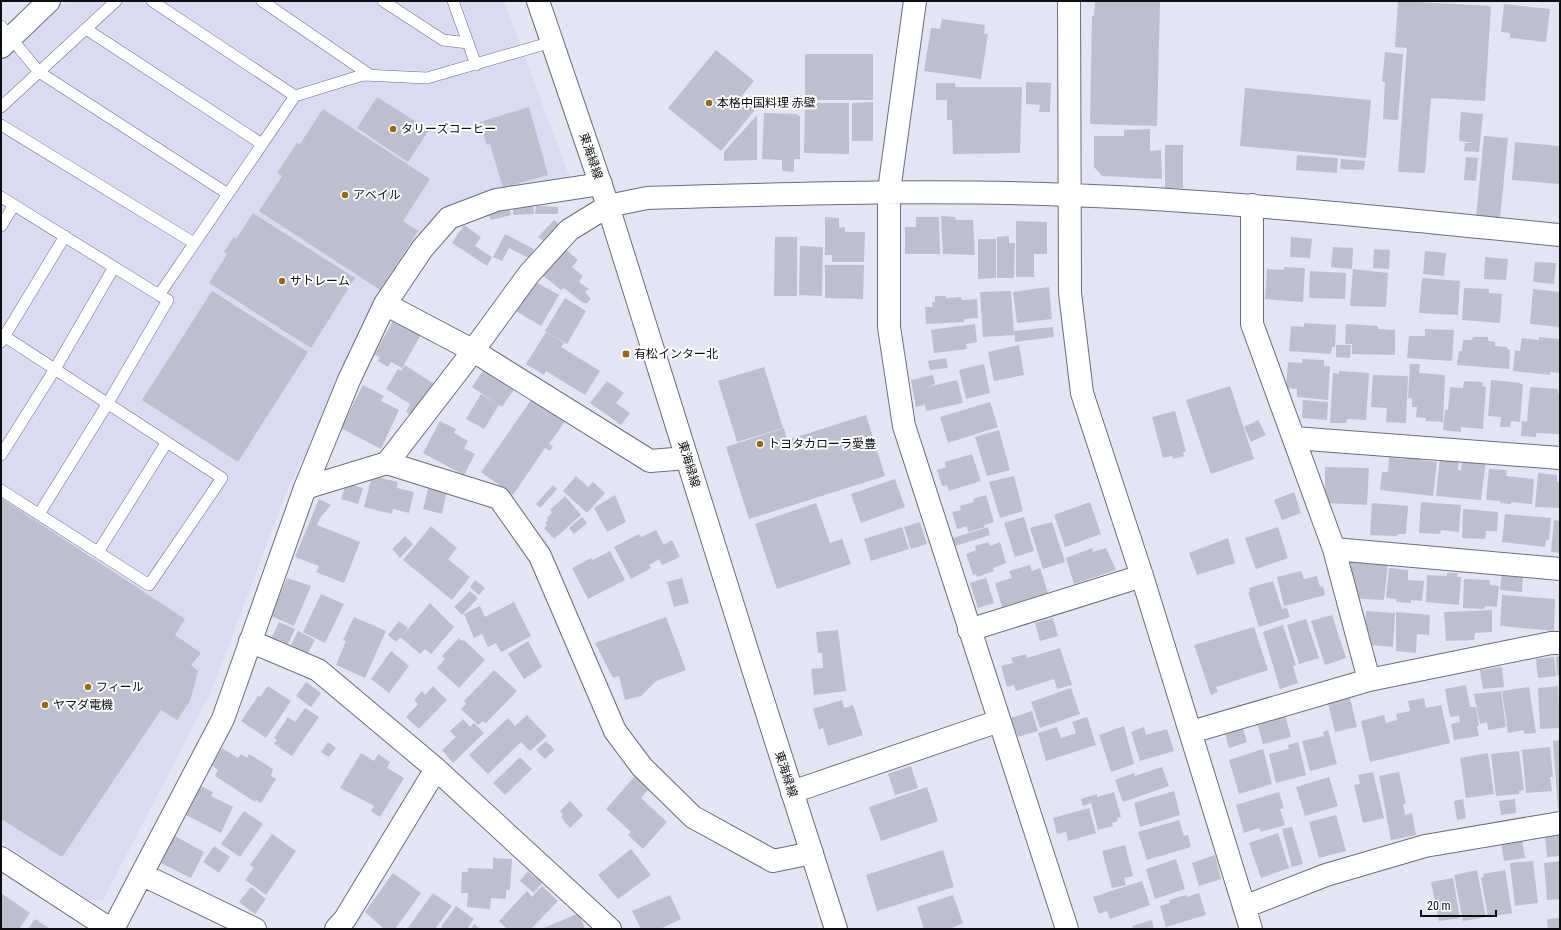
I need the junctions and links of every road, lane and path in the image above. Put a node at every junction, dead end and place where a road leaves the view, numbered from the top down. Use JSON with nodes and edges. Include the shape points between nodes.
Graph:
{"nodes":[{"id":1,"x":49,"y":1,"type":"edge"},
{"id":2,"x":116,"y":1,"type":"edge"},
{"id":3,"x":152,"y":1,"type":"edge"},
{"id":4,"x":262,"y":1,"type":"edge"},
{"id":5,"x":383,"y":1,"type":"edge"},
{"id":6,"x":453,"y":1,"type":"edge"},
{"id":7,"x":538,"y":1,"type":"edge"},
{"id":8,"x":915,"y":1,"type":"edge"},
{"id":9,"x":1069,"y":1,"type":"edge"},
{"id":10,"x":86,"y":29,"type":"junction"},
{"id":11,"x":4,"y":37,"type":"edge"},
{"id":12,"x":552,"y":42,"type":"junction"},
{"id":13,"x":468,"y":43,"type":"junction"},
{"id":14,"x":476,"y":64,"type":"junction"},
{"id":15,"x":39,"y":72,"type":"junction"},
{"id":16,"x":370,"y":75,"type":"junction"},
{"id":17,"x":294,"y":96,"type":"junction"},
{"id":18,"x":1,"y":107,"type":"edge"},
{"id":19,"x":1,"y":125,"type":"edge"},
{"id":20,"x":262,"y":144,"type":"junction"},
{"id":21,"x":601,"y":184,"type":"junction"},
{"id":22,"x":889,"y":191,"type":"junction"},
{"id":23,"x":228,"y":194,"type":"junction"},
{"id":24,"x":1070,"y":195,"type":"junction"},
{"id":25,"x":1,"y":197,"type":"edge"},
{"id":26,"x":14,"y":205,"type":"junction"},
{"id":27,"x":1252,"y":205,"type":"junction"},
{"id":28,"x":608,"y":206,"type":"junction"},
{"id":29,"x":1,"y":226,"type":"edge"},
{"id":30,"x":1560,"y":235,"type":"edge"},
{"id":31,"x":65,"y":236,"type":"junction"},
{"id":32,"x":194,"y":243,"type":"junction"},
{"id":33,"x":114,"y":267,"type":"junction"},
{"id":34,"x":159,"y":295,"type":"junction"},
{"id":35,"x":385,"y":304,"type":"junction"},
{"id":36,"x":2,"y":338,"type":"edge"},
{"id":37,"x":472,"y":350,"type":"junction"},
{"id":38,"x":55,"y":369,"type":"junction"},
{"id":39,"x":108,"y":404,"type":"junction"},
{"id":40,"x":1294,"y":438,"type":"junction"},
{"id":41,"x":167,"y":442,"type":"junction"},
{"id":42,"x":1,"y":454,"type":"edge"},
{"id":43,"x":687,"y":458,"type":"junction"},
{"id":44,"x":1560,"y":458,"type":"edge"},
{"id":45,"x":387,"y":463,"type":"junction"},
{"id":46,"x":306,"y":488,"type":"junction"},
{"id":47,"x":1,"y":490,"type":"edge"},
{"id":48,"x":39,"y":514,"type":"junction"},
{"id":49,"x":1334,"y":549,"type":"junction"},
{"id":50,"x":98,"y":552,"type":"junction"},
{"id":51,"x":1560,"y":569,"type":"edge"},
{"id":52,"x":1142,"y":576,"type":"junction"},
{"id":53,"x":969,"y":630,"type":"junction"},
{"id":54,"x":250,"y":641,"type":"junction"},
{"id":55,"x":1560,"y":643,"type":"edge"},
{"id":56,"x":1369,"y":680,"type":"junction"},
{"id":57,"x":999,"y":722,"type":"junction"},
{"id":58,"x":1191,"y":732,"type":"junction"},
{"id":59,"x":436,"y":769,"type":"junction"},
{"id":60,"x":792,"y":792,"type":"junction"},
{"id":61,"x":1560,"y":823,"type":"edge"},
{"id":62,"x":812,"y":853,"type":"junction"},
{"id":63,"x":1,"y":858,"type":"edge"},
{"id":64,"x":142,"y":875,"type":"junction"},
{"id":65,"x":1244,"y":907,"type":"junction"},
{"id":66,"x":346,"y":926,"type":"edge"},
{"id":67,"x":111,"y":929,"type":"edge"},
{"id":68,"x":256,"y":929,"type":"edge"},
{"id":69,"x":610,"y":929,"type":"edge"},
{"id":70,"x":836,"y":929,"type":"edge"},
{"id":71,"x":1067,"y":929,"type":"edge"},
{"id":72,"x":1251,"y":929,"type":"edge"}],
"edges":[{"from":1,"to":11,"type":"street"},
{"from":2,"to":10,"type":"lane"},
{"from":3,"to":17,"type":"lane"},
{"from":4,"to":16,"type":"lane"},
{"from":5,"to":13,"type":"lane","via":[[443,40]]},
{"from":6,"to":13,"type":"lane"},
{"from":7,"to":12,"type":"street","name":"東海緑線"},
{"from":8,"to":22,"type":"street"},
{"from":9,"to":24,"type":"street"},
{"from":10,"to":15,"type":"lane"},
{"from":10,"to":20,"type":"lane"},
{"from":11,"to":15,"type":"lane"},
{"from":12,"to":14,"type":"lane"},
{"from":12,"to":21,"type":"street","name":"東海緑線"},
{"from":13,"to":14,"type":"lane"},
{"from":14,"to":16,"type":"lane","via":[[427,78]]},
{"from":15,"to":18,"type":"lane"},
{"from":15,"to":23,"type":"lane"},
{"from":16,"to":17,"type":"lane"},
{"from":17,"to":20,"type":"lane"},
{"from":19,"to":32,"type":"lane"},
{"from":20,"to":23,"type":"lane"},
{"from":21,"to":28,"type":"street","name":"東海緑線"},
{"from":21,"to":35,"type":"street","via":[[496,200],[449,218],[422,249]]},
{"from":22,"to":24,"type":"street"},
{"from":22,"to":28,"type":"street","via":[[648,198]]},
{"from":22,"to":53,"type":"street","via":[[889,327],[904,426]]},
{"from":23,"to":32,"type":"lane"},
{"from":24,"to":27,"type":"street"},
{"from":24,"to":52,"type":"street","via":[[1070,293],[1082,393]]},
{"from":25,"to":26,"type":"lane"},
{"from":26,"to":29,"type":"lane"},
{"from":26,"to":31,"type":"lane"},
{"from":27,"to":30,"type":"street"},
{"from":27,"to":40,"type":"street","via":[[1252,324]]},
{"from":28,"to":37,"type":"street","via":[[570,230],[528,274]]},
{"from":28,"to":43,"type":"street","name":"東海緑線"},
{"from":31,"to":33,"type":"lane"},
{"from":31,"to":36,"type":"lane"},
{"from":32,"to":34,"type":"lane"},
{"from":33,"to":34,"type":"lane"},
{"from":33,"to":38,"type":"lane"},
{"from":34,"to":39,"type":"lane","via":[[168,300]]},
{"from":35,"to":37,"type":"street"},
{"from":35,"to":46,"type":"street","via":[[350,380]]},
{"from":36,"to":38,"type":"lane"},
{"from":37,"to":43,"type":"street","via":[[650,461]]},
{"from":37,"to":45,"type":"street"},
{"from":38,"to":39,"type":"lane"},
{"from":38,"to":42,"type":"lane"},
{"from":39,"to":41,"type":"lane"},
{"from":39,"to":48,"type":"lane"},
{"from":40,"to":44,"type":"street"},
{"from":40,"to":49,"type":"street"},
{"from":41,"to":50,"type":"lane"},
{"from":41,"to":50,"type":"lane","via":[[222,478],[149,585]]},
{"from":43,"to":60,"type":"street","name":"東海緑線"},
{"from":45,"to":46,"type":"street"},
{"from":45,"to":62,"type":"street","via":[[499,498],[540,556],[615,731],[642,767],[693,817],[772,861]]},
{"from":46,"to":54,"type":"street"},
{"from":47,"to":48,"type":"lane"},
{"from":48,"to":50,"type":"lane"},
{"from":49,"to":51,"type":"street"},
{"from":49,"to":56,"type":"street"},
{"from":52,"to":53,"type":"street"},
{"from":52,"to":58,"type":"street"},
{"from":53,"to":57,"type":"street"},
{"from":54,"to":59,"type":"street","via":[[318,670]]},
{"from":54,"to":64,"type":"street","via":[[223,720]]},
{"from":55,"to":56,"type":"street"},
{"from":56,"to":58,"type":"street"},
{"from":57,"to":60,"type":"street"},
{"from":57,"to":71,"type":"street"},
{"from":58,"to":65,"type":"street"},
{"from":59,"to":66,"type":"street"},
{"from":59,"to":69,"type":"street"},
{"from":60,"to":62,"type":"street","name":"東海緑線"},
{"from":61,"to":65,"type":"street","via":[[1425,846],[1326,875]]},
{"from":62,"to":70,"type":"street","name":"東海緑線"},
{"from":63,"to":67,"type":"street"},
{"from":64,"to":67,"type":"street"},
{"from":64,"to":68,"type":"street"},
{"from":65,"to":72,"type":"street"}]}
